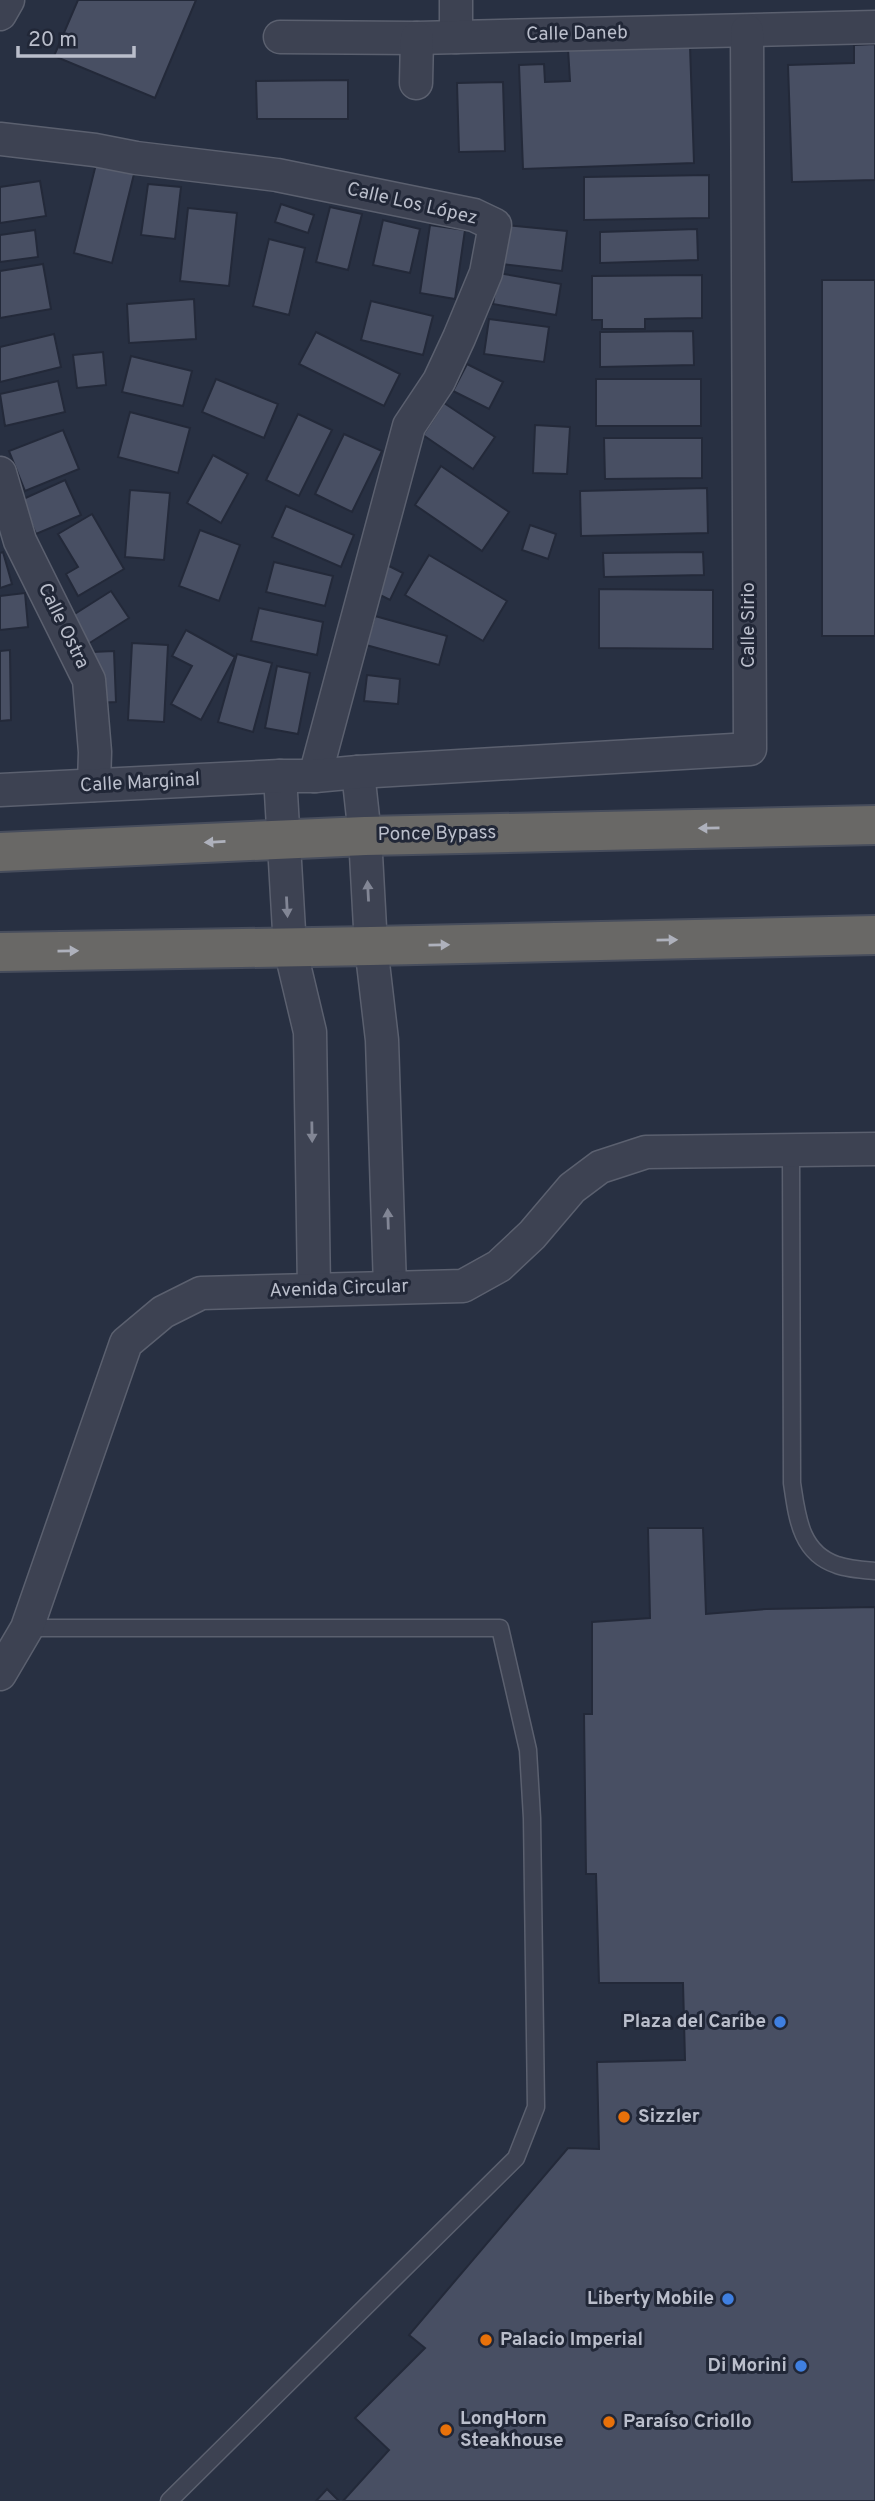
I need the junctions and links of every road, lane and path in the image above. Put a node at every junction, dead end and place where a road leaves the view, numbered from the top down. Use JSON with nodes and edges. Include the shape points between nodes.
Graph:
{"nodes":[{"id":1,"x":8,"y":0,"type":"edge"},
{"id":2,"x":456,"y":0,"type":"edge"},
{"id":3,"x":0,"y":14,"type":"edge"},
{"id":4,"x":875,"y":27,"type":"edge"},
{"id":5,"x":747,"y":31,"type":"junction"},
{"id":6,"x":280,"y":37,"type":"dead end"},
{"id":7,"x":456,"y":37,"type":"junction"},
{"id":8,"x":417,"y":38,"type":"junction"},
{"id":9,"x":416,"y":83,"type":"dead end"},
{"id":10,"x":0,"y":139,"type":"edge"},
{"id":11,"x":0,"y":473,"type":"edge"},
{"id":12,"x":358,"y":772,"type":"junction"},
{"id":13,"x":280,"y":776,"type":"junction"},
{"id":14,"x":315,"y":776,"type":"junction"},
{"id":15,"x":93,"y":785,"type":"junction"},
{"id":16,"x":0,"y":790,"type":"edge"},
{"id":17,"x":875,"y":801,"type":"edge"},
{"id":18,"x":875,"y":825,"type":"edge"},
{"id":19,"x":753,"y":827,"type":"junction"},
{"id":20,"x":365,"y":836,"type":"junction"},
{"id":21,"x":283,"y":839,"type":"junction"},
{"id":22,"x":0,"y":852,"type":"edge"},
{"id":23,"x":875,"y":935,"type":"edge"},
{"id":24,"x":371,"y":946,"type":"junction"},
{"id":25,"x":289,"y":948,"type":"junction"},
{"id":26,"x":0,"y":951,"type":"edge"},
{"id":27,"x":875,"y":1149,"type":"edge"},
{"id":28,"x":791,"y":1150,"type":"junction"},
{"id":29,"x":390,"y":1287,"type":"junction"},
{"id":30,"x":314,"y":1289,"type":"junction"},
{"id":31,"x":875,"y":1571,"type":"edge"},
{"id":32,"x":27,"y":1628,"type":"junction"},
{"id":33,"x":0,"y":1674,"type":"edge"},
{"id":34,"x":169,"y":2501,"type":"edge"}],
"edges":[{"from":1,"to":3,"type":"street"},
{"from":2,"to":7,"type":"street"},
{"from":4,"to":5,"type":"street","name":"Calle Daneb"},
{"from":5,"to":7,"type":"street","name":"Calle Daneb"},
{"from":5,"to":12,"type":"street","name":"Calle Sirio","via":[[750,749]]},
{"from":6,"to":8,"type":"street","name":"Calle Daneb"},
{"from":7,"to":8,"type":"street","name":"Calle Daneb"},
{"from":8,"to":9,"type":"street"},
{"from":10,"to":14,"type":"street","name":"Calle Los López","via":[[277,175],[474,215],[495,225],[485,274],[459,338],[439,381],[409,426]]},
{"from":11,"to":15,"type":"street","name":"Calle Ostra","via":[[20,541],[89,680]]},
{"from":12,"to":14,"type":"street","name":"Calle Sirio"},
{"from":12,"to":20,"type":"street"},
{"from":13,"to":14,"type":"street","name":"Calle Sirio"},
{"from":13,"to":15,"type":"street","name":"Calle Marginal"},
{"from":13,"to":21,"type":"street"},
{"from":15,"to":16,"type":"street","name":"Calle Marginal"},
{"from":17,"to":19,"type":"highway"},
{"from":18,"to":19,"type":"highway","name":"Ponce Bypass"},
{"from":19,"to":20,"type":"highway","name":"Ponce Bypass","one_way":true},
{"from":20,"to":21,"type":"highway","name":"Ponce Bypass"},
{"from":24,"to":20,"type":"street","one_way":true},
{"from":21,"to":22,"type":"highway","name":"Ponce Bypass","one_way":true},
{"from":21,"to":25,"type":"street","one_way":true},
{"from":24,"to":23,"type":"highway","one_way":true},
{"from":24,"to":25,"type":"highway"},
{"from":29,"to":24,"type":"street","one_way":true,"via":[[382,1040]]},
{"from":26,"to":25,"type":"highway","one_way":true},
{"from":25,"to":30,"type":"street","one_way":true,"via":[[310,1032]]},
{"from":27,"to":28,"type":"street","name":"Avenida Circular"},
{"from":28,"to":29,"type":"street","name":"Avenida Circular","via":[[646,1152],[600,1167],[572,1188],[499,1266],[463,1286]]},
{"from":28,"to":31,"type":"lane","via":[[792,1483],[798,1524],[817,1555],[836,1565]]},
{"from":29,"to":30,"type":"street","name":"Avenida Circular"},
{"from":30,"to":32,"type":"street","name":"Avenida Circular","via":[[201,1293],[163,1312],[126,1343]]},
{"from":32,"to":33,"type":"street","name":"Avenida Circular"},
{"from":32,"to":34,"type":"lane","via":[[500,1628],[528,1750],[536,2107],[516,2158]]}]}
